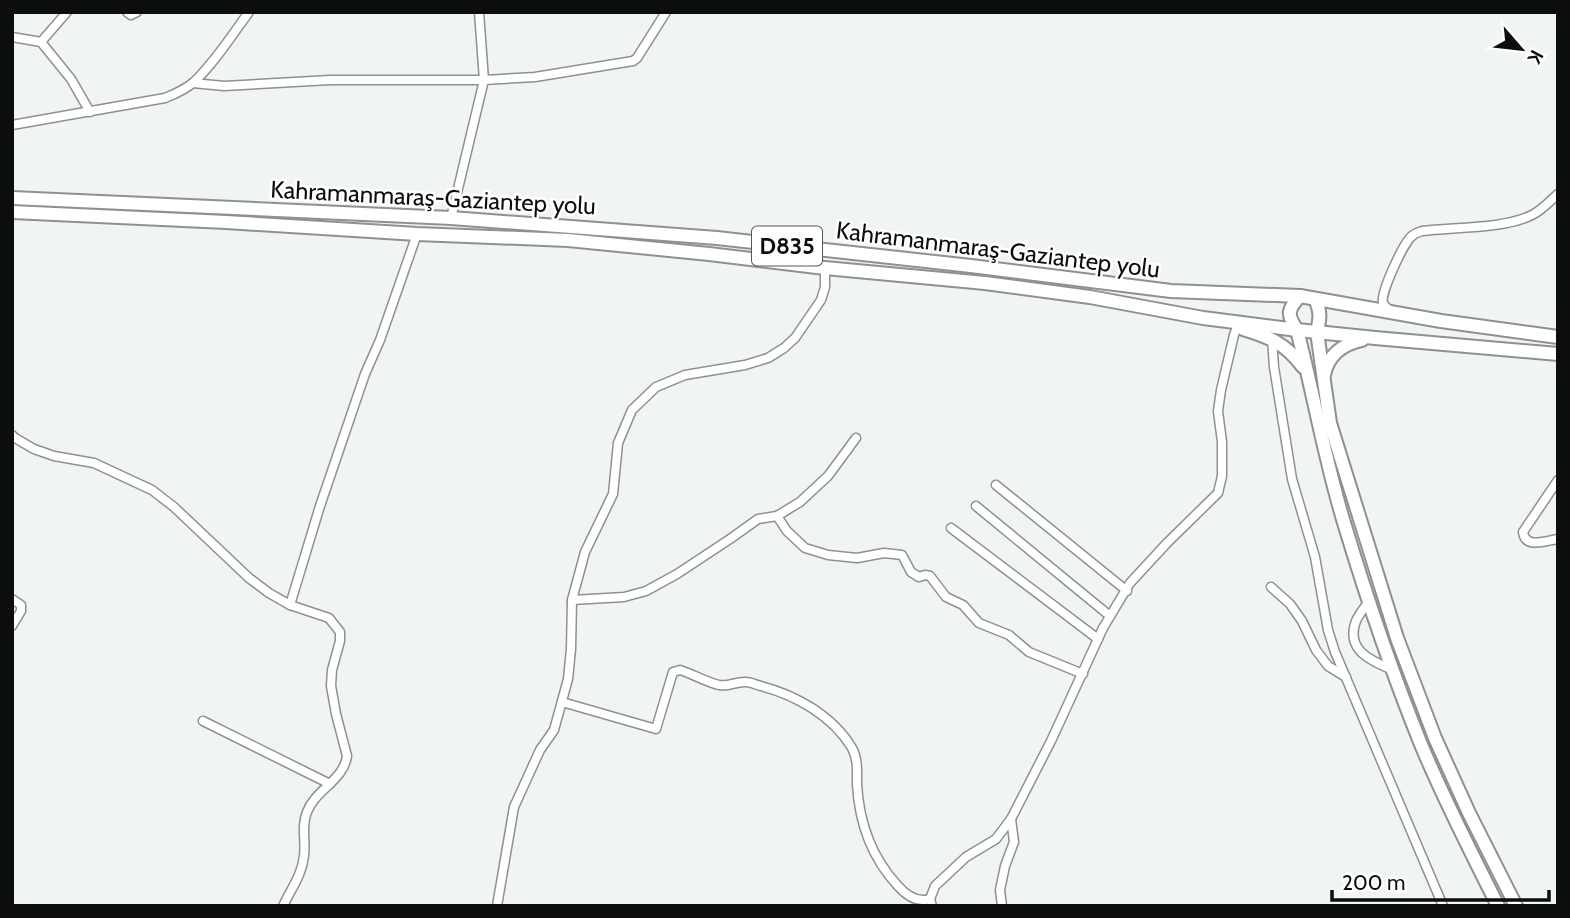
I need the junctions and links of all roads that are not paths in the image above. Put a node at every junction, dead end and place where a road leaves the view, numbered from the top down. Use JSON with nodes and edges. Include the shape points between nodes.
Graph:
{"nodes":[{"id":1,"x":67,"y":12,"type":"edge"},
{"id":2,"x":127,"y":12,"type":"edge"},
{"id":3,"x":137,"y":12,"type":"edge"},
{"id":4,"x":249,"y":12,"type":"edge"},
{"id":5,"x":479,"y":12,"type":"edge"},
{"id":6,"x":666,"y":12,"type":"edge"},
{"id":7,"x":12,"y":37,"type":"edge"},
{"id":8,"x":41,"y":42,"type":"junction"},
{"id":9,"x":484,"y":80,"type":"junction"},
{"id":10,"x":193,"y":83,"type":"junction"},
{"id":11,"x":90,"y":112,"type":"junction"},
{"id":12,"x":12,"y":125,"type":"edge"},
{"id":13,"x":1558,"y":194,"type":"edge"},
{"id":14,"x":12,"y":198,"type":"edge"},
{"id":15,"x":12,"y":212,"type":"edge"},
{"id":16,"x":451,"y":218,"type":"junction"},
{"id":17,"x":417,"y":234,"type":"junction"},
{"id":18,"x":825,"y":268,"type":"junction"},
{"id":19,"x":1384,"y":293,"type":"junction"},
{"id":20,"x":1300,"y":296,"type":"junction"},
{"id":21,"x":1315,"y":299,"type":"junction"},
{"id":22,"x":1358,"y":306,"type":"junction"},
{"id":23,"x":1394,"y":313,"type":"junction"},
{"id":24,"x":1203,"y":318,"type":"junction"},
{"id":25,"x":1237,"y":327,"type":"junction"},
{"id":26,"x":1297,"y":330,"type":"junction"},
{"id":27,"x":1317,"y":332,"type":"junction"},
{"id":28,"x":1558,"y":337,"type":"edge"},
{"id":29,"x":1376,"y":338,"type":"junction"},
{"id":30,"x":1272,"y":339,"type":"junction"},
{"id":31,"x":1558,"y":354,"type":"edge"},
{"id":32,"x":1307,"y":373,"type":"junction"},
{"id":33,"x":1323,"y":382,"type":"junction"},
{"id":34,"x":12,"y":435,"type":"edge"},
{"id":35,"x":856,"y":438,"type":"dead end"},
{"id":36,"x":1558,"y":480,"type":"edge"},
{"id":37,"x":996,"y":485,"type":"dead end"},
{"id":38,"x":976,"y":506,"type":"dead end"},
{"id":39,"x":777,"y":516,"type":"junction"},
{"id":40,"x":951,"y":528,"type":"dead end"},
{"id":41,"x":1558,"y":539,"type":"edge"},
{"id":42,"x":1271,"y":587,"type":"dead end"},
{"id":43,"x":1127,"y":591,"type":"junction"},
{"id":44,"x":12,"y":599,"type":"edge"},
{"id":45,"x":572,"y":600,"type":"junction"},
{"id":46,"x":1369,"y":601,"type":"junction"},
{"id":47,"x":290,"y":605,"type":"junction"},
{"id":48,"x":1110,"y":616,"type":"junction"},
{"id":49,"x":12,"y":626,"type":"edge"},
{"id":50,"x":1098,"y":639,"type":"junction"},
{"id":51,"x":1393,"y":670,"type":"junction"},
{"id":52,"x":1083,"y":674,"type":"junction"},
{"id":53,"x":1346,"y":677,"type":"junction"},
{"id":54,"x":562,"y":702,"type":"junction"},
{"id":55,"x":203,"y":721,"type":"dead end"},
{"id":56,"x":330,"y":784,"type":"junction"},
{"id":57,"x":1011,"y":819,"type":"junction"},
{"id":58,"x":925,"y":903,"type":"edge"},
{"id":59,"x":284,"y":906,"type":"edge"},
{"id":60,"x":497,"y":906,"type":"edge"},
{"id":61,"x":1002,"y":906,"type":"edge"},
{"id":62,"x":1443,"y":906,"type":"edge"},
{"id":63,"x":1498,"y":906,"type":"edge"},
{"id":64,"x":1516,"y":906,"type":"edge"}],
"edges":[{"from":1,"to":8,"type":"street"},
{"from":2,"to":3,"type":"street"},
{"from":4,"to":10,"type":"street"},
{"from":5,"to":9,"type":"street"},
{"from":6,"to":9,"type":"street","via":[[633,61]]},
{"from":7,"to":8,"type":"street"},
{"from":8,"to":11,"type":"street"},
{"from":9,"to":10,"type":"street"},
{"from":9,"to":16,"type":"street"},
{"from":10,"to":11,"type":"street","via":[[165,98]]},
{"from":11,"to":12,"type":"street"},
{"from":13,"to":19,"type":"street","via":[[1532,215],[1410,236]]},
{"from":14,"to":16,"type":"highway","name":"Kahramanmaraş-Gaziantep yolu","number":"D835"},
{"from":15,"to":17,"type":"highway","name":"Kahramanmaraş-Gaziantep yolu","number":"D835"},
{"from":16,"to":20,"type":"highway","name":"Kahramanmaraş-Gaziantep yolu","number":"D835","via":[[717,238],[1171,291]]},
{"from":17,"to":18,"type":"highway","name":"Kahramanmaraş-Gaziantep yolu","number":"D835","via":[[568,240]]},
{"from":17,"to":47,"type":"street","via":[[365,374]]},
{"from":18,"to":24,"type":"highway","name":"Kahramanmaraş-Gaziantep yolu","number":"D835","via":[[985,283]]},
{"from":18,"to":45,"type":"street","via":[[821,300],[784,348],[746,365],[685,375],[656,387],[632,410],[618,443],[613,494],[585,552]]},
{"from":19,"to":22,"type":"street"},
{"from":19,"to":23,"type":"street","via":[[1385,307]]},
{"from":20,"to":21,"type":"highway","name":"Kahramanmaraş-Gaziantep yolu","number":"D835"},
{"from":20,"to":26,"type":"highway","via":[[1289,314]]},
{"from":21,"to":22,"type":"highway","name":"Kahramanmaraş-Gaziantep yolu","number":"D835"},
{"from":21,"to":27,"type":"highway","via":[[1321,317]]},
{"from":22,"to":23,"type":"highway","name":"Kahramanmaraş-Gaziantep yolu","number":"D835"},
{"from":23,"to":28,"type":"highway","name":"Kahramanmaraş-Gaziantep yolu","number":"D835"},
{"from":24,"to":25,"type":"highway"},
{"from":24,"to":26,"type":"highway","name":"Kahramanmaraş-Gaziantep yolu","number":"D835"},
{"from":25,"to":30,"type":"highway"},
{"from":25,"to":43,"type":"street","via":[[1220,390],[1222,476],[1218,493]]},
{"from":26,"to":27,"type":"highway","name":"Kahramanmaraş-Gaziantep yolu","number":"D835"},
{"from":26,"to":32,"type":"highway"},
{"from":27,"to":29,"type":"highway","name":"Kahramanmaraş-Gaziantep yolu","number":"D835"},
{"from":27,"to":33,"type":"highway"},
{"from":29,"to":31,"type":"highway","name":"Kahramanmaraş-Gaziantep yolu","number":"D835"},
{"from":29,"to":33,"type":"highway","via":[[1358,340],[1333,354]]},
{"from":30,"to":32,"type":"highway","via":[[1296,357]]},
{"from":30,"to":53,"type":"street","via":[[1292,479],[1315,557],[1328,630]]},
{"from":32,"to":46,"type":"highway","via":[[1322,444]]},
{"from":33,"to":64,"type":"highway","via":[[1330,423],[1398,638],[1435,738]]},
{"from":34,"to":47,"type":"street","via":[[44,453],[94,463],[152,491],[249,578]]},
{"from":35,"to":39,"type":"street","via":[[828,476]]},
{"from":36,"to":41,"type":"street","via":[[1523,532],[1525,541],[1531,543]]},
{"from":37,"to":43,"type":"street"},
{"from":38,"to":48,"type":"street"},
{"from":39,"to":45,"type":"street","via":[[758,519],[646,591]]},
{"from":39,"to":52,"type":"street","via":[[805,548],[857,558],[902,555],[911,572],[930,576],[946,597],[962,605],[979,623],[1009,635],[1029,652]]},
{"from":40,"to":50,"type":"street"},
{"from":42,"to":53,"type":"street","via":[[1290,604],[1328,666]]},
{"from":43,"to":48,"type":"street"},
{"from":44,"to":49,"type":"street","via":[[21,611]]},
{"from":45,"to":54,"type":"street","via":[[571,649]]},
{"from":46,"to":51,"type":"highway"},
{"from":46,"to":51,"type":"street","via":[[1356,621],[1354,641],[1360,652]]},
{"from":47,"to":56,"type":"street","via":[[329,618],[340,632],[331,686],[348,756]]},
{"from":48,"to":50,"type":"street"},
{"from":50,"to":52,"type":"street"},
{"from":51,"to":63,"type":"highway","via":[[1421,744]]},
{"from":52,"to":57,"type":"street"},
{"from":53,"to":62,"type":"street"},
{"from":54,"to":58,"type":"street","via":[[656,729],[673,672],[680,670],[720,685],[744,682],[778,691],[806,705],[836,727],[854,751],[864,825],[885,872],[908,896]]},
{"from":54,"to":60,"type":"street","via":[[554,730],[514,807]]},
{"from":55,"to":56,"type":"street"},
{"from":56,"to":59,"type":"street","via":[[307,811],[302,871]]},
{"from":57,"to":58,"type":"street","via":[[996,839],[944,877]]},
{"from":57,"to":61,"type":"street","via":[[1014,842],[1002,878]]}]}
